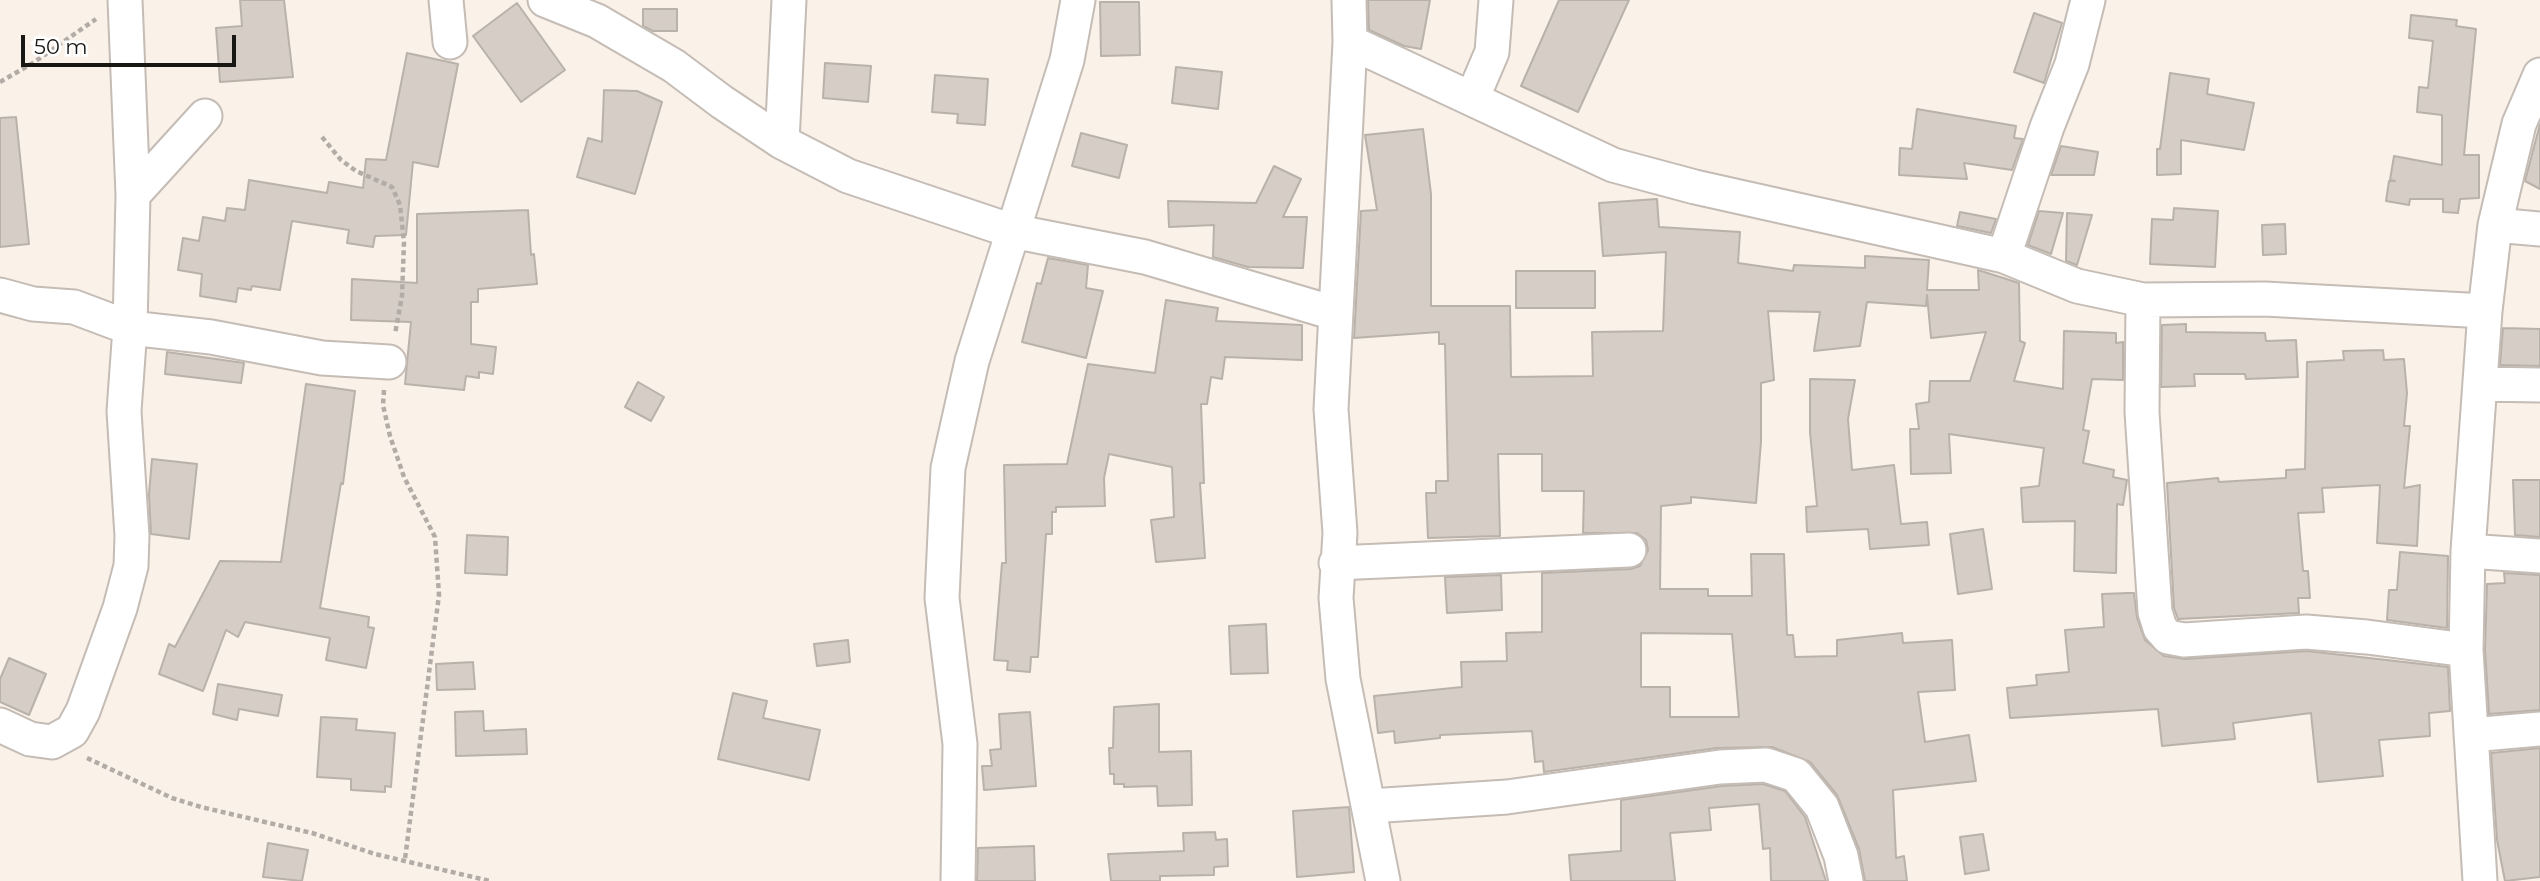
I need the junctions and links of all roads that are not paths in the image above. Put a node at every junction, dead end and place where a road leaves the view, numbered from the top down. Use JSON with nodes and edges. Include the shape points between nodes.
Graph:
{"nodes":[{"id":1,"x":446,"y":0,"type":"edge"},
{"id":2,"x":545,"y":0,"type":"edge"},
{"id":3,"x":789,"y":0,"type":"edge"},
{"id":4,"x":1078,"y":0,"type":"edge"},
{"id":5,"x":1349,"y":0,"type":"edge"},
{"id":6,"x":1496,"y":0,"type":"edge"},
{"id":7,"x":2088,"y":0,"type":"edge"},
{"id":8,"x":113,"y":8,"type":"edge"},
{"id":9,"x":450,"y":42,"type":"dead end"},
{"id":10,"x":1350,"y":42,"type":"junction"},
{"id":11,"x":2540,"y":75,"type":"edge"},
{"id":12,"x":1472,"y":99,"type":"junction"},
{"id":13,"x":205,"y":116,"type":"dead end"},
{"id":14,"x":782,"y":142,"type":"junction"},
{"id":15,"x":132,"y":195,"type":"junction"},
{"id":16,"x":2495,"y":225,"type":"junction"},
{"id":17,"x":2540,"y":229,"type":"edge"},
{"id":18,"x":1012,"y":231,"type":"junction"},
{"id":19,"x":2004,"y":256,"type":"junction"},
{"id":20,"x":0,"y":295,"type":"edge"},
{"id":21,"x":2143,"y":300,"type":"junction"},
{"id":22,"x":2485,"y":311,"type":"junction"},
{"id":23,"x":1334,"y":313,"type":"junction"},
{"id":24,"x":130,"y":328,"type":"junction"},
{"id":25,"x":389,"y":362,"type":"road end"},
{"id":26,"x":2480,"y":384,"type":"junction"},
{"id":27,"x":2540,"y":384,"type":"edge"},
{"id":28,"x":1629,"y":550,"type":"dead end"},
{"id":29,"x":2468,"y":551,"type":"junction"},
{"id":30,"x":2540,"y":556,"type":"edge"},
{"id":31,"x":1336,"y":563,"type":"junction"},
{"id":32,"x":2466,"y":650,"type":"junction"},
{"id":33,"x":0,"y":725,"type":"edge"},
{"id":34,"x":2540,"y":729,"type":"edge"},
{"id":35,"x":2472,"y":735,"type":"junction"},
{"id":36,"x":1370,"y":806,"type":"junction"},
{"id":37,"x":958,"y":881,"type":"edge"},
{"id":38,"x":1383,"y":881,"type":"edge"},
{"id":39,"x":1846,"y":881,"type":"edge"},
{"id":40,"x":2480,"y":881,"type":"edge"}],
"edges":[{"from":1,"to":9,"type":"street"},
{"from":2,"to":14,"type":"street","via":[[597,21],[674,66]]},
{"from":3,"to":14,"type":"street"},
{"from":4,"to":18,"type":"street","via":[[1067,60]]},
{"from":5,"to":10,"type":"street"},
{"from":6,"to":12,"type":"street","via":[[1492,51]]},
{"from":7,"to":19,"type":"street","via":[[2072,64]]},
{"from":8,"to":15,"type":"street"},
{"from":10,"to":12,"type":"street"},
{"from":10,"to":23,"type":"street"},
{"from":11,"to":16,"type":"street","via":[[2519,124]]},
{"from":12,"to":19,"type":"street","via":[[1613,165]]},
{"from":13,"to":15,"type":"street"},
{"from":14,"to":18,"type":"street","via":[[848,176]]},
{"from":15,"to":24,"type":"street"},
{"from":16,"to":17,"type":"street"},
{"from":16,"to":22,"type":"street"},
{"from":18,"to":23,"type":"street","via":[[1145,257]]},
{"from":18,"to":37,"type":"street","via":[[972,361],[948,468],[942,598],[960,744]]},
{"from":19,"to":21,"type":"street","via":[[2077,286]]},
{"from":20,"to":24,"type":"street","via":[[33,304],[74,307]]},
{"from":21,"to":22,"type":"street","via":[[2265,299]]},
{"from":21,"to":32,"type":"street","via":[[2142,412],[2153,587],[2155,612],[2168,637],[2184,640],[2306,632]]},
{"from":22,"to":26,"type":"street"},
{"from":23,"to":31,"type":"street","via":[[1331,409],[1340,533]]},
{"from":24,"to":25,"type":"street","via":[[211,337],[322,358]]},
{"from":24,"to":33,"type":"street","via":[[124,411],[131,566],[120,608],[72,731],[52,742],[30,739]]},
{"from":26,"to":27,"type":"street"},
{"from":26,"to":29,"type":"street"},
{"from":28,"to":31,"type":"street"},
{"from":29,"to":30,"type":"street"},
{"from":29,"to":32,"type":"street"},
{"from":31,"to":36,"type":"street","via":[[1343,679]]},
{"from":32,"to":35,"type":"street"},
{"from":34,"to":35,"type":"street"},
{"from":35,"to":40,"type":"street"},
{"from":36,"to":38,"type":"street"},
{"from":36,"to":39,"type":"street","via":[[1507,797],[1720,767],[1766,765],[1796,775],[1822,807],[1842,856]]}]}
